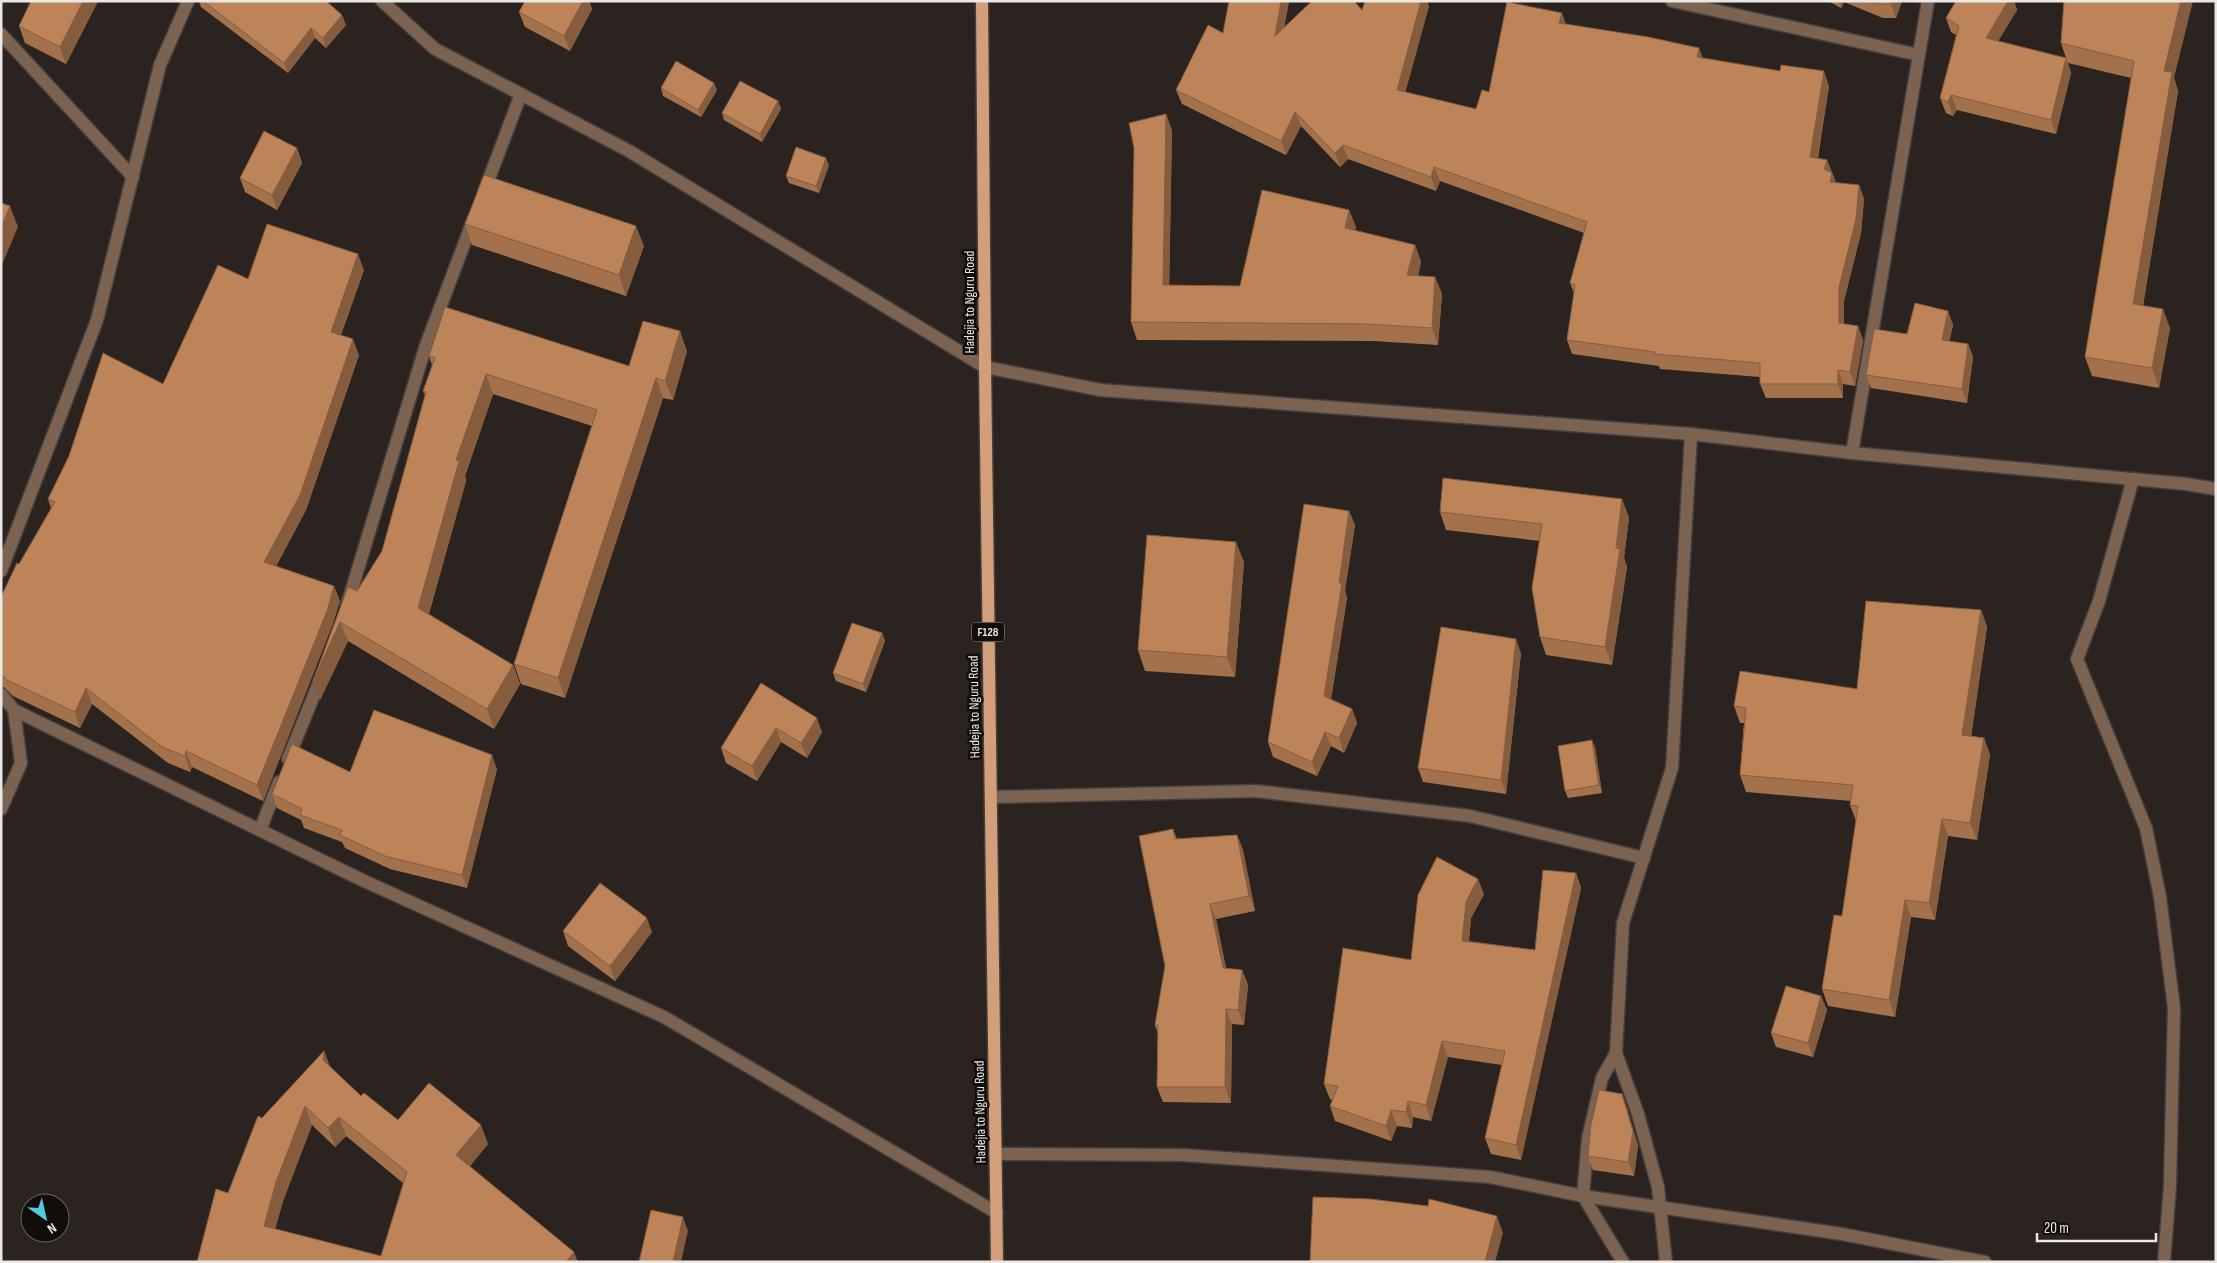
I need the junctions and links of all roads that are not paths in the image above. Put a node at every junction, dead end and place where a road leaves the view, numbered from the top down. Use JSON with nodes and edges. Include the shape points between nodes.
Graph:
{"nodes":[{"id":1,"x":188,"y":1,"type":"edge"},
{"id":2,"x":382,"y":1,"type":"edge"},
{"id":3,"x":982,"y":1,"type":"edge"},
{"id":4,"x":1672,"y":1,"type":"edge"},
{"id":5,"x":1928,"y":1,"type":"edge"},
{"id":6,"x":1,"y":34,"type":"edge"},
{"id":7,"x":1920,"y":55,"type":"junction"},
{"id":8,"x":522,"y":94,"type":"junction"},
{"id":9,"x":133,"y":177,"type":"junction"},
{"id":10,"x":985,"y":367,"type":"junction"},
{"id":11,"x":1691,"y":434,"type":"junction"},
{"id":12,"x":1852,"y":453,"type":"junction"},
{"id":13,"x":2133,"y":479,"type":"junction"},
{"id":14,"x":2216,"y":489,"type":"edge"},
{"id":15,"x":1,"y":571,"type":"edge"},
{"id":16,"x":343,"y":620,"type":"edge"},
{"id":17,"x":329,"y":657,"type":"edge"},
{"id":18,"x":1,"y":694,"type":"edge"},
{"id":19,"x":14,"y":710,"type":"junction"},
{"id":20,"x":991,"y":797,"type":"junction"},
{"id":21,"x":1,"y":809,"type":"edge"},
{"id":22,"x":260,"y":830,"type":"junction"},
{"id":23,"x":1644,"y":858,"type":"junction"},
{"id":24,"x":1616,"y":1053,"type":"junction"},
{"id":25,"x":996,"y":1154,"type":"junction"},
{"id":26,"x":1583,"y":1196,"type":"junction"},
{"id":27,"x":1660,"y":1206,"type":"junction"},
{"id":28,"x":997,"y":1213,"type":"junction"},
{"id":29,"x":998,"y":1262,"type":"edge"},
{"id":30,"x":1623,"y":1262,"type":"edge"},
{"id":31,"x":1666,"y":1262,"type":"edge"},
{"id":32,"x":1985,"y":1262,"type":"edge"},
{"id":33,"x":2164,"y":1262,"type":"edge"}],
"edges":[{"from":1,"to":9,"type":"street","via":[[160,65]]},
{"from":2,"to":8,"type":"street","via":[[435,49]]},
{"from":3,"to":10,"type":"main road","name":"Hadejia to Nguru Road","number":"F128"},
{"from":4,"to":7,"type":"street"},
{"from":5,"to":7,"type":"street"},
{"from":6,"to":9,"type":"street"},
{"from":7,"to":12,"type":"street"},
{"from":8,"to":10,"type":"street","via":[[629,151]]},
{"from":8,"to":16,"type":"street","via":[[426,344]]},
{"from":9,"to":15,"type":"street","via":[[97,320]]},
{"from":10,"to":11,"type":"street","via":[[1100,390]]},
{"from":10,"to":20,"type":"main road","name":"Hadejia to Nguru Road","number":"F128"},
{"from":11,"to":12,"type":"street"},
{"from":11,"to":23,"type":"street","via":[[1672,768]]},
{"from":12,"to":13,"type":"street"},
{"from":13,"to":14,"type":"street"},
{"from":13,"to":33,"type":"street","via":[[2099,601],[2076,659],[2146,828],[2160,897],[2174,1008],[2170,1186]]},
{"from":17,"to":22,"type":"street"},
{"from":18,"to":19,"type":"street"},
{"from":19,"to":21,"type":"street","via":[[21,763]]},
{"from":19,"to":22,"type":"street"},
{"from":20,"to":23,"type":"street","via":[[1256,791],[1470,816]]},
{"from":20,"to":25,"type":"main road","name":"Hadejia to Nguru Road","number":"F128"},
{"from":22,"to":28,"type":"street","via":[[362,880],[664,1017]]},
{"from":23,"to":24,"type":"street","via":[[1623,923]]},
{"from":24,"to":26,"type":"street","via":[[1602,1078],[1588,1138]]},
{"from":24,"to":27,"type":"street","via":[[1638,1114]]},
{"from":25,"to":26,"type":"street","via":[[1203,1156],[1490,1177]]},
{"from":25,"to":28,"type":"main road","name":"Hadejia to Nguru Road","number":"F128"},
{"from":26,"to":27,"type":"street"},
{"from":26,"to":30,"type":"street"},
{"from":27,"to":31,"type":"street"},
{"from":27,"to":32,"type":"street","via":[[1842,1234]]},
{"from":28,"to":29,"type":"main road","name":"Hadejia to Nguru Road","number":"F128"}]}
